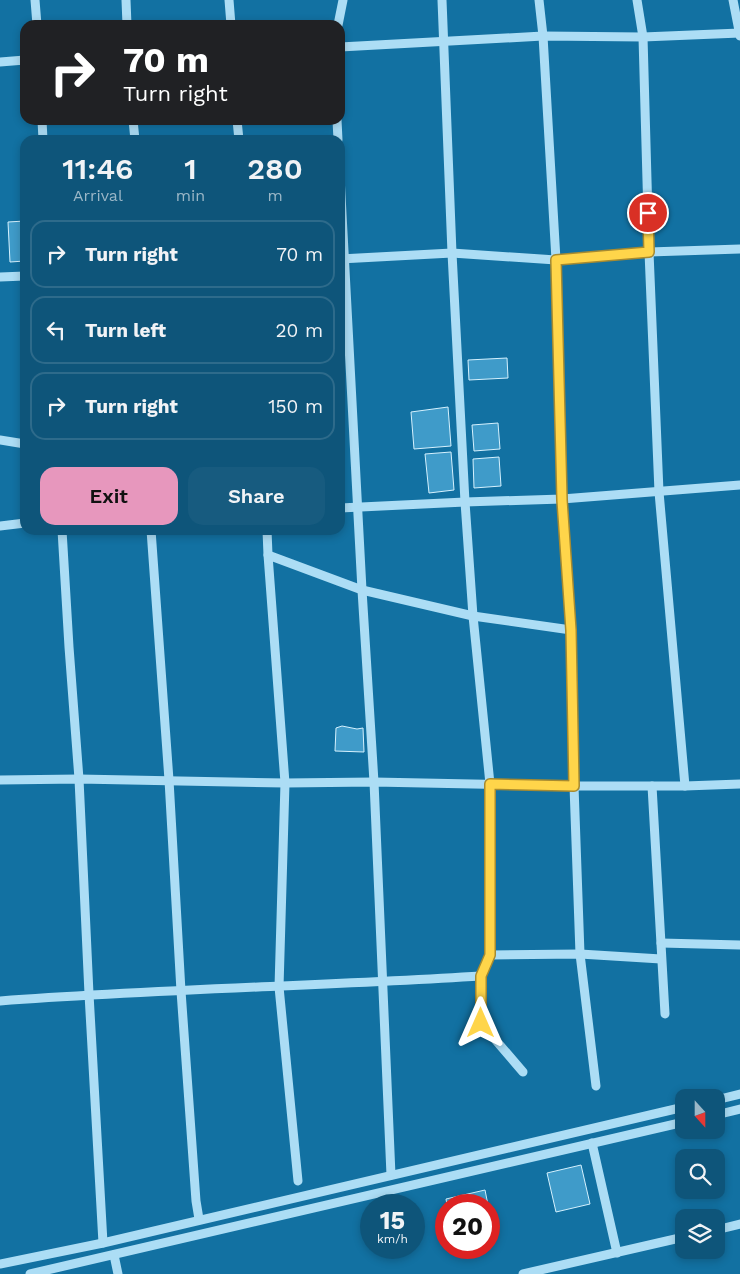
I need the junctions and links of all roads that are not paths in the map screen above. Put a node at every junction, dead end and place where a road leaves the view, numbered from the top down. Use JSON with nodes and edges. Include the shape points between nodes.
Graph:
{"nodes":[{"id":1,"x":35,"y":0,"type":"edge"},
{"id":2,"x":126,"y":0,"type":"edge"},
{"id":3,"x":230,"y":0,"type":"edge"},
{"id":4,"x":343,"y":0,"type":"edge"},
{"id":5,"x":442,"y":0,"type":"edge"},
{"id":6,"x":539,"y":0,"type":"edge"},
{"id":7,"x":637,"y":0,"type":"edge"},
{"id":8,"x":733,"y":0,"type":"edge"},
{"id":9,"x":37,"y":20,"type":"edge"},
{"id":10,"x":127,"y":20,"type":"edge"},
{"id":11,"x":231,"y":20,"type":"edge"},
{"id":12,"x":339,"y":20,"type":"edge"},
{"id":13,"x":740,"y":35,"type":"edge"},
{"id":14,"x":543,"y":36,"type":"junction"},
{"id":15,"x":643,"y":37,"type":"junction"},
{"id":16,"x":444,"y":42,"type":"junction"},
{"id":17,"x":345,"y":47,"type":"edge"},
{"id":18,"x":20,"y":60,"type":"edge"},
{"id":19,"x":0,"y":62,"type":"edge"},
{"id":20,"x":740,"y":249,"type":"edge"},
{"id":21,"x":649,"y":252,"type":"junction"},
{"id":22,"x":452,"y":254,"type":"junction"},
{"id":23,"x":345,"y":259,"type":"edge"},
{"id":24,"x":556,"y":260,"type":"junction"},
{"id":25,"x":20,"y":276,"type":"edge"},
{"id":26,"x":0,"y":277,"type":"edge"},
{"id":27,"x":345,"y":306,"type":"edge"},
{"id":28,"x":0,"y":440,"type":"edge"},
{"id":29,"x":20,"y":443,"type":"edge"},
{"id":30,"x":740,"y":485,"type":"edge"},
{"id":31,"x":659,"y":492,"type":"junction"},
{"id":32,"x":562,"y":500,"type":"junction"},
{"id":33,"x":465,"y":502,"type":"junction"},
{"id":34,"x":358,"y":507,"type":"junction"},
{"id":35,"x":345,"y":508,"type":"edge"},
{"id":36,"x":20,"y":524,"type":"edge"},
{"id":37,"x":0,"y":526,"type":"edge"},
{"id":38,"x":62,"y":535,"type":"edge"},
{"id":39,"x":151,"y":535,"type":"edge"},
{"id":40,"x":267,"y":535,"type":"edge"},
{"id":41,"x":268,"y":555,"type":"junction"},
{"id":42,"x":362,"y":590,"type":"junction"},
{"id":43,"x":473,"y":616,"type":"junction"},
{"id":44,"x":571,"y":630,"type":"junction"},
{"id":45,"x":79,"y":778,"type":"junction"},
{"id":46,"x":0,"y":780,"type":"edge"},
{"id":47,"x":169,"y":780,"type":"junction"},
{"id":48,"x":374,"y":782,"type":"junction"},
{"id":49,"x":285,"y":783,"type":"junction"},
{"id":50,"x":490,"y":784,"type":"junction"},
{"id":51,"x":740,"y":784,"type":"edge"},
{"id":52,"x":574,"y":786,"type":"junction"},
{"id":53,"x":652,"y":786,"type":"junction"},
{"id":54,"x":685,"y":786,"type":"junction"},
{"id":55,"x":662,"y":943,"type":"junction"},
{"id":56,"x":740,"y":945,"type":"edge"},
{"id":57,"x":580,"y":954,"type":"junction"},
{"id":58,"x":490,"y":955,"type":"junction"},
{"id":59,"x":661,"y":959,"type":"junction"},
{"id":60,"x":481,"y":976,"type":"junction"},
{"id":61,"x":383,"y":982,"type":"junction"},
{"id":62,"x":279,"y":987,"type":"junction"},
{"id":63,"x":181,"y":990,"type":"junction"},
{"id":64,"x":89,"y":994,"type":"junction"},
{"id":65,"x":0,"y":1001,"type":"edge"},
{"id":66,"x":665,"y":1014,"type":"dead end"},
{"id":67,"x":523,"y":1072,"type":"dead end"},
{"id":68,"x":596,"y":1086,"type":"dead end"},
{"id":69,"x":740,"y":1094,"type":"edge"},
{"id":70,"x":725,"y":1098,"type":"edge"},
{"id":71,"x":675,"y":1109,"type":"edge"},
{"id":72,"x":740,"y":1109,"type":"edge"},
{"id":73,"x":725,"y":1112,"type":"edge"},
{"id":74,"x":675,"y":1124,"type":"edge"},
{"id":75,"x":592,"y":1144,"type":"junction"},
{"id":76,"x":391,"y":1175,"type":"junction"},
{"id":77,"x":298,"y":1181,"type":"dead end"},
{"id":78,"x":200,"y":1219,"type":"junction"},
{"id":79,"x":740,"y":1224,"type":"edge"},
{"id":80,"x":725,"y":1228,"type":"edge"},
{"id":81,"x":675,"y":1239,"type":"edge"},
{"id":82,"x":103,"y":1243,"type":"junction"},
{"id":83,"x":617,"y":1253,"type":"junction"},
{"id":84,"x":114,"y":1255,"type":"junction"},
{"id":85,"x":0,"y":1264,"type":"edge"},
{"id":86,"x":30,"y":1274,"type":"edge"},
{"id":87,"x":118,"y":1274,"type":"edge"},
{"id":88,"x":523,"y":1274,"type":"edge"}],
"edges":[{"from":1,"to":9,"type":"street"},
{"from":2,"to":10,"type":"street"},
{"from":3,"to":11,"type":"street"},
{"from":4,"to":12,"type":"street"},
{"from":5,"to":16,"type":"street"},
{"from":6,"to":14,"type":"street"},
{"from":7,"to":15,"type":"street"},
{"from":8,"to":13,"type":"street"},
{"from":13,"to":15,"type":"street"},
{"from":14,"to":15,"type":"street"},
{"from":14,"to":16,"type":"street"},
{"from":14,"to":24,"type":"street"},
{"from":15,"to":21,"type":"street"},
{"from":16,"to":17,"type":"street"},
{"from":16,"to":22,"type":"street"},
{"from":18,"to":19,"type":"street"},
{"from":20,"to":21,"type":"street"},
{"from":21,"to":24,"type":"street"},
{"from":21,"to":31,"type":"street"},
{"from":22,"to":23,"type":"street"},
{"from":22,"to":24,"type":"street"},
{"from":22,"to":33,"type":"street"},
{"from":24,"to":32,"type":"street"},
{"from":25,"to":26,"type":"street"},
{"from":27,"to":34,"type":"street"},
{"from":28,"to":29,"type":"street"},
{"from":30,"to":31,"type":"street"},
{"from":31,"to":32,"type":"street"},
{"from":31,"to":54,"type":"street"},
{"from":32,"to":33,"type":"street"},
{"from":32,"to":44,"type":"street"},
{"from":33,"to":34,"type":"street"},
{"from":33,"to":43,"type":"street"},
{"from":34,"to":35,"type":"street"},
{"from":34,"to":42,"type":"street"},
{"from":36,"to":37,"type":"street"},
{"from":38,"to":45,"type":"street"},
{"from":39,"to":47,"type":"street"},
{"from":40,"to":41,"type":"street"},
{"from":41,"to":42,"type":"street"},
{"from":41,"to":49,"type":"street"},
{"from":42,"to":43,"type":"street"},
{"from":42,"to":48,"type":"street"},
{"from":43,"to":44,"type":"street"},
{"from":43,"to":50,"type":"street"},
{"from":44,"to":52,"type":"street"},
{"from":45,"to":46,"type":"street"},
{"from":45,"to":47,"type":"street"},
{"from":45,"to":64,"type":"street"},
{"from":47,"to":49,"type":"street"},
{"from":47,"to":63,"type":"street"},
{"from":48,"to":49,"type":"street"},
{"from":48,"to":50,"type":"street"},
{"from":48,"to":61,"type":"street"},
{"from":49,"to":62,"type":"street"},
{"from":50,"to":52,"type":"street"},
{"from":50,"to":58,"type":"street"},
{"from":51,"to":54,"type":"street"},
{"from":52,"to":53,"type":"street"},
{"from":52,"to":57,"type":"street"},
{"from":53,"to":54,"type":"street"},
{"from":53,"to":55,"type":"street"},
{"from":55,"to":56,"type":"street"},
{"from":55,"to":59,"type":"street"},
{"from":57,"to":58,"type":"street"},
{"from":57,"to":59,"type":"street"},
{"from":57,"to":68,"type":"street"},
{"from":58,"to":60,"type":"street"},
{"from":59,"to":66,"type":"street"},
{"from":60,"to":61,"type":"street"},
{"from":60,"to":67,"type":"street","via":[[481,1023]]},
{"from":61,"to":62,"type":"street"},
{"from":61,"to":76,"type":"street"},
{"from":62,"to":63,"type":"street"},
{"from":62,"to":77,"type":"street"},
{"from":63,"to":64,"type":"street"},
{"from":63,"to":78,"type":"street"},
{"from":64,"to":65,"type":"street"},
{"from":64,"to":82,"type":"street"},
{"from":69,"to":70,"type":"street"},
{"from":71,"to":76,"type":"street"},
{"from":72,"to":73,"type":"street"},
{"from":74,"to":75,"type":"street"},
{"from":75,"to":83,"type":"street"},
{"from":75,"to":84,"type":"street"},
{"from":76,"to":78,"type":"street"},
{"from":78,"to":82,"type":"street"},
{"from":79,"to":80,"type":"street"},
{"from":81,"to":83,"type":"street"},
{"from":82,"to":85,"type":"street"},
{"from":83,"to":88,"type":"street"},
{"from":84,"to":86,"type":"street"},
{"from":84,"to":87,"type":"street"}]}
